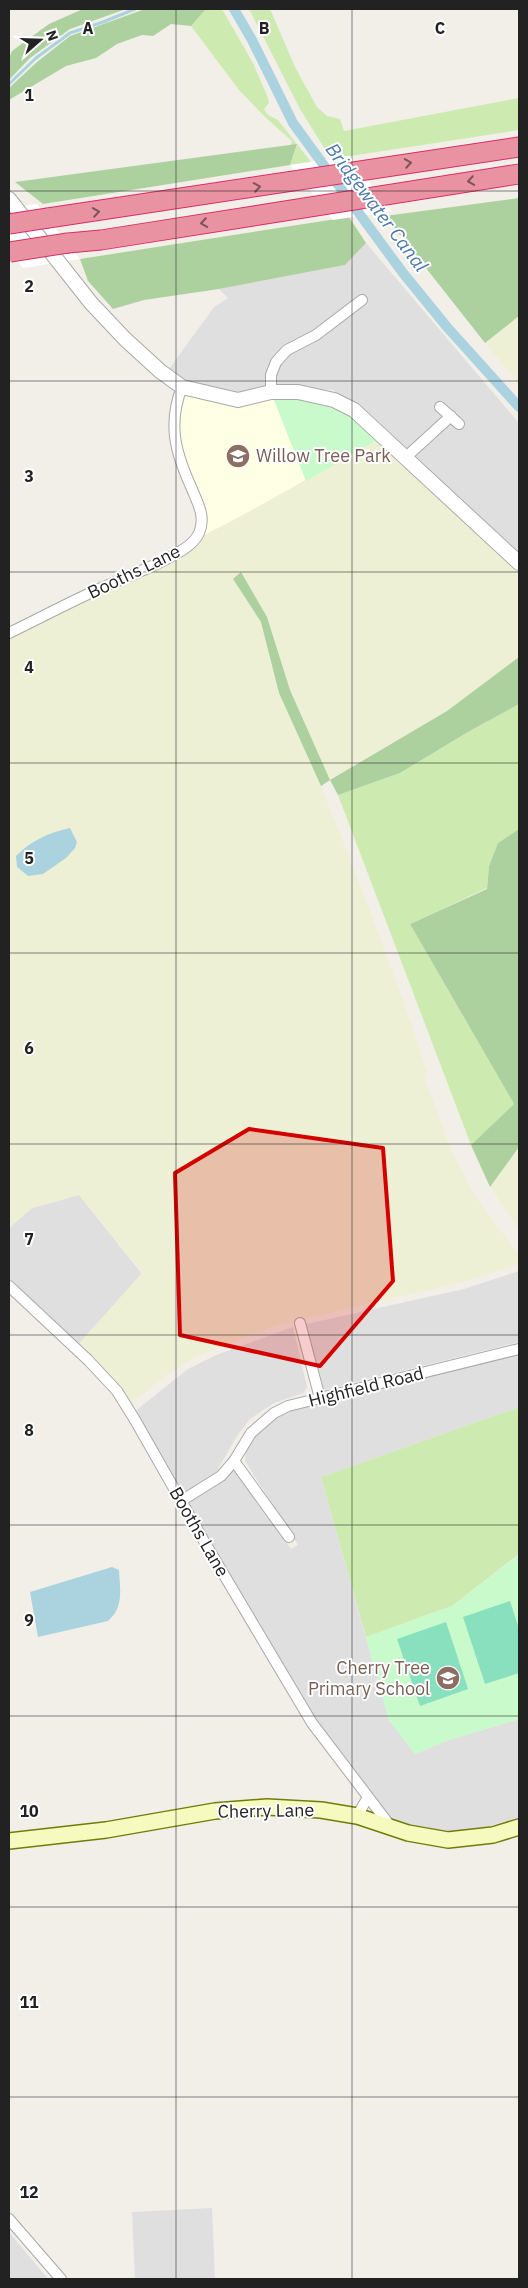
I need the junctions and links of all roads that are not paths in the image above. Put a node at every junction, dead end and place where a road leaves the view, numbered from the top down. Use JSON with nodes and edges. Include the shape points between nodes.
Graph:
{"nodes":[{"id":1,"x":519,"y":147,"type":"edge"},
{"id":2,"x":519,"y":174,"type":"edge"},
{"id":3,"x":9,"y":199,"type":"edge"},
{"id":4,"x":9,"y":224,"type":"edge"},
{"id":5,"x":9,"y":252,"type":"edge"},
{"id":6,"x":362,"y":300,"type":"dead end"},
{"id":7,"x":182,"y":387,"type":"junction"},
{"id":8,"x":272,"y":392,"type":"junction"},
{"id":9,"x":440,"y":407,"type":"dead end"},
{"id":10,"x":451,"y":416,"type":"junction"},
{"id":11,"x":459,"y":424,"type":"dead end"},
{"id":12,"x":406,"y":457,"type":"junction"},
{"id":13,"x":519,"y":563,"type":"edge"},
{"id":14,"x":9,"y":633,"type":"edge"},
{"id":15,"x":9,"y":1286,"type":"edge"},
{"id":16,"x":300,"y":1323,"type":"dead end"},
{"id":17,"x":519,"y":1349,"type":"edge"},
{"id":18,"x":320,"y":1398,"type":"junction"},
{"id":19,"x":234,"y":1461,"type":"junction"},
{"id":20,"x":181,"y":1501,"type":"junction"},
{"id":21,"x":289,"y":1537,"type":"dead end"},
{"id":22,"x":368,"y":1797,"type":"junction"},
{"id":23,"x":356,"y":1816,"type":"junction"},
{"id":24,"x":519,"y":1827,"type":"edge"},
{"id":25,"x":391,"y":1828,"type":"junction"},
{"id":26,"x":9,"y":1841,"type":"edge"},
{"id":27,"x":9,"y":2219,"type":"edge"},
{"id":28,"x":61,"y":2279,"type":"edge"}],
"edges":[{"from":4,"to":1,"type":"highway","one_way":true,"bridge":true},
{"from":2,"to":5,"type":"highway","one_way":true,"bridge":true},
{"from":3,"to":7,"type":"street","via":[[91,302],[125,339]]},
{"from":6,"to":8,"type":"street","via":[[316,335],[287,350],[271,374]]},
{"from":7,"to":8,"type":"street","via":[[238,400]]},
{"from":7,"to":14,"type":"street","name":"Booths Lane","via":[[173,423],[183,469],[201,512],[202,523],[194,541],[152,566]]},
{"from":8,"to":12,"type":"street","via":[[298,392],[334,400],[354,410]]},
{"from":9,"to":10,"type":"street"},
{"from":10,"to":11,"type":"street"},
{"from":10,"to":12,"type":"street"},
{"from":12,"to":13,"type":"street"},
{"from":15,"to":20,"type":"street","name":"Booths Lane","via":[[88,1360],[116,1391]]},
{"from":16,"to":18,"type":"street"},
{"from":17,"to":18,"type":"street","name":"Highfield Road"},
{"from":18,"to":19,"type":"street","name":"Highfield Road","via":[[288,1406],[262,1422]]},
{"from":19,"to":20,"type":"street","name":"Highfield Road","via":[[214,1482]]},
{"from":19,"to":21,"type":"street"},
{"from":20,"to":22,"type":"street","name":"Booths Lane","via":[[312,1723]]},
{"from":22,"to":23,"type":"street"},
{"from":22,"to":25,"type":"street","name":"Booths Lane"},
{"from":23,"to":25,"type":"main road","name":"Cherry Lane"},
{"from":23,"to":26,"type":"main road","name":"Cherry Lane","via":[[321,1810],[224,1810],[106,1830]]},
{"from":24,"to":25,"type":"main road","name":"Cherry Lane","via":[[493,1835],[448,1840]]},
{"from":27,"to":28,"type":"street"}]}
